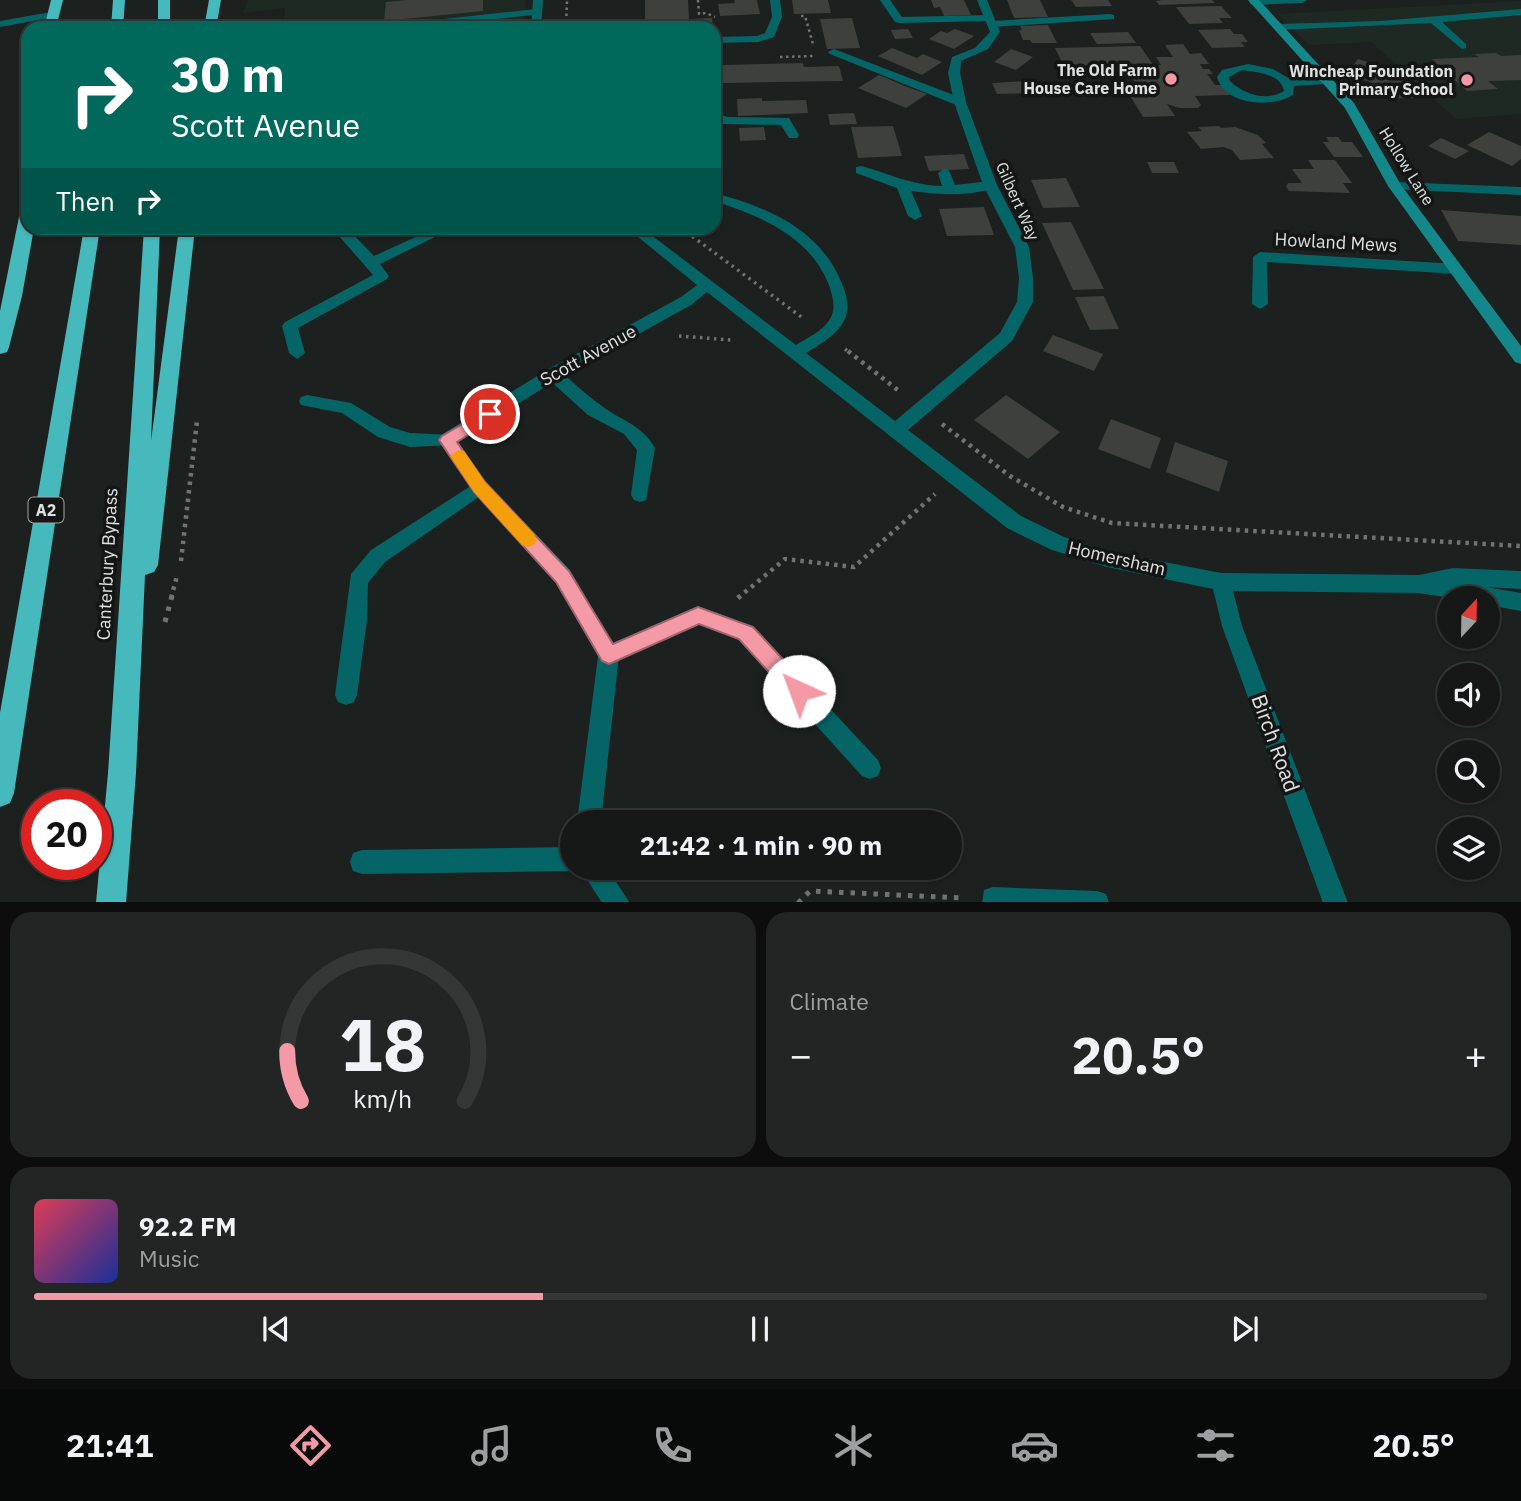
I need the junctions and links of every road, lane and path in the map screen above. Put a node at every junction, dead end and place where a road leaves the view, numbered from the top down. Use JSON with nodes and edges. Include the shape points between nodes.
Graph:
{"nodes":[{"id":1,"x":57,"y":0,"type":"edge"},
{"id":2,"x":120,"y":0,"type":"edge"},
{"id":3,"x":164,"y":0,"type":"edge"},
{"id":4,"x":215,"y":0,"type":"edge"},
{"id":5,"x":538,"y":0,"type":"edge"},
{"id":6,"x":567,"y":0,"type":"edge"},
{"id":7,"x":775,"y":0,"type":"edge"},
{"id":8,"x":885,"y":0,"type":"edge"},
{"id":9,"x":982,"y":0,"type":"edge"},
{"id":10,"x":1303,"y":0,"type":"edge"},
{"id":11,"x":1254,"y":1,"type":"edge"},
{"id":12,"x":536,"y":12,"type":"junction"},
{"id":13,"x":1521,"y":12,"type":"edge"},
{"id":14,"x":1110,"y":16,"type":"dead end"},
{"id":15,"x":1434,"y":20,"type":"junction"},
{"id":16,"x":51,"y":21,"type":"edge"},
{"id":17,"x":118,"y":21,"type":"edge"},
{"id":18,"x":164,"y":21,"type":"edge"},
{"id":19,"x":212,"y":21,"type":"edge"},
{"id":20,"x":453,"y":21,"type":"edge"},
{"id":21,"x":536,"y":21,"type":"edge"},
{"id":22,"x":566,"y":21,"type":"edge"},
{"id":23,"x":991,"y":21,"type":"junction"},
{"id":24,"x":21,"y":23,"type":"edge"},
{"id":25,"x":0,"y":24,"type":"edge"},
{"id":26,"x":1277,"y":27,"type":"junction"},
{"id":27,"x":721,"y":40,"type":"edge"},
{"id":28,"x":1462,"y":46,"type":"dead end"},
{"id":29,"x":834,"y":52,"type":"dead end"},
{"id":30,"x":1326,"y":81,"type":"junction"},
{"id":31,"x":1287,"y":83,"type":"junction"},
{"id":32,"x":960,"y":102,"type":"junction"},
{"id":33,"x":721,"y":119,"type":"edge"},
{"id":34,"x":793,"y":135,"type":"dead end"},
{"id":35,"x":861,"y":170,"type":"dead end"},
{"id":36,"x":944,"y":173,"type":"dead end"},
{"id":37,"x":990,"y":185,"type":"junction"},
{"id":38,"x":1395,"y":186,"type":"junction"},
{"id":39,"x":903,"y":187,"type":"junction"},
{"id":40,"x":951,"y":191,"type":"junction"},
{"id":41,"x":1521,"y":191,"type":"edge"},
{"id":42,"x":721,"y":200,"type":"edge"},
{"id":43,"x":915,"y":216,"type":"dead end"},
{"id":44,"x":24,"y":235,"type":"edge"},
{"id":45,"x":91,"y":235,"type":"edge"},
{"id":46,"x":152,"y":235,"type":"edge"},
{"id":47,"x":186,"y":235,"type":"edge"},
{"id":48,"x":346,"y":235,"type":"edge"},
{"id":49,"x":431,"y":235,"type":"edge"},
{"id":50,"x":643,"y":235,"type":"edge"},
{"id":51,"x":691,"y":235,"type":"edge"},
{"id":52,"x":373,"y":262,"type":"junction"},
{"id":53,"x":1457,"y":269,"type":"junction"},
{"id":54,"x":708,"y":284,"type":"junction"},
{"id":55,"x":1261,"y":304,"type":"dead end"},
{"id":56,"x":641,"y":325,"type":"junction"},
{"id":57,"x":824,"y":333,"type":"junction"},
{"id":58,"x":731,"y":340,"type":"dead end"},
{"id":59,"x":0,"y":347,"type":"edge"},
{"id":60,"x":297,"y":353,"type":"dead end"},
{"id":61,"x":794,"y":354,"type":"junction"},
{"id":62,"x":1521,"y":358,"type":"edge"},
{"id":63,"x":553,"y":374,"type":"junction"},
{"id":64,"x":307,"y":401,"type":"dead end"},
{"id":65,"x":921,"y":407,"type":"junction"},
{"id":66,"x":895,"y":430,"type":"junction"},
{"id":67,"x":447,"y":440,"type":"junction"},
{"id":68,"x":950,"y":474,"type":"junction"},
{"id":69,"x":480,"y":487,"type":"junction"},
{"id":70,"x":640,"y":495,"type":"dead end"},
{"id":71,"x":1521,"y":546,"type":"edge"},
{"id":72,"x":1521,"y":580,"type":"edge"},
{"id":73,"x":1221,"y":582,"type":"junction"},
{"id":74,"x":1418,"y":584,"type":"junction"},
{"id":75,"x":1521,"y":603,"type":"edge"},
{"id":76,"x":698,"y":615,"type":"junction"},
{"id":77,"x":609,"y":655,"type":"junction"},
{"id":78,"x":346,"y":695,"type":"dead end"},
{"id":79,"x":870,"y":768,"type":"dead end"},
{"id":80,"x":122,"y":773,"type":"junction"},
{"id":81,"x":0,"y":793,"type":"edge"},
{"id":82,"x":590,"y":810,"type":"edge"},
{"id":83,"x":560,"y":859,"type":"edge"},
{"id":84,"x":362,"y":862,"type":"dead end"},
{"id":85,"x":601,"y":880,"type":"edge"},
{"id":86,"x":993,"y":899,"type":"joint"},
{"id":87,"x":111,"y":902,"type":"edge"},
{"id":88,"x":618,"y":902,"type":"edge"},
{"id":89,"x":797,"y":902,"type":"edge"},
{"id":90,"x":1097,"y":902,"type":"edge"},
{"id":91,"x":1336,"y":902,"type":"edge"}],
"edges":[{"from":1,"to":16,"type":"highway"},
{"from":2,"to":17,"type":"highway"},
{"from":3,"to":18,"type":"highway"},
{"from":4,"to":19,"type":"highway"},
{"from":5,"to":12,"type":"street"},
{"from":6,"to":22,"type":"path"},
{"from":7,"to":27,"type":"street","via":[[777,17],[770,35]]},
{"from":8,"to":23,"type":"street","via":[[900,24]]},
{"from":9,"to":23,"type":"street"},
{"from":10,"to":11,"type":"street"},
{"from":11,"to":26,"type":"street","name":"Hollow Lane"},
{"from":12,"to":20,"type":"street"},
{"from":12,"to":21,"type":"street"},
{"from":13,"to":15,"type":"street"},
{"from":14,"to":23,"type":"street"},
{"from":15,"to":26,"type":"street"},
{"from":15,"to":28,"type":"street"},
{"from":23,"to":32,"type":"street","name":"Gilbert Way","via":[[993,38],[976,53],[956,59]]},
{"from":24,"to":25,"type":"street"},
{"from":26,"to":30,"type":"street","name":"Hollow Lane"},
{"from":29,"to":32,"type":"street"},
{"from":30,"to":31,"type":"street"},
{"from":30,"to":38,"type":"street","name":"Hollow Lane","via":[[1350,106]]},
{"from":31,"to":31,"type":"street","via":[[1273,73],[1251,68],[1232,69],[1223,77],[1229,88],[1256,99],[1284,97],[1289,93]]},
{"from":32,"to":37,"type":"street","name":"Gilbert Way"},
{"from":33,"to":34,"type":"street","via":[[785,121]]},
{"from":35,"to":39,"type":"street"},
{"from":36,"to":40,"type":"street"},
{"from":37,"to":40,"type":"street"},
{"from":37,"to":65,"type":"street","name":"Gilbert Way","via":[[1021,247],[1025,302],[1006,337]]},
{"from":38,"to":41,"type":"street"},
{"from":38,"to":53,"type":"street","name":"Hollow Lane"},
{"from":39,"to":40,"type":"street"},
{"from":39,"to":43,"type":"street"},
{"from":42,"to":57,"type":"street","via":[[799,233],[818,251],[842,303],[837,322]]},
{"from":44,"to":59,"type":"highway"},
{"from":45,"to":81,"type":"highway","number":"A2"},
{"from":46,"to":80,"type":"highway","name":"Canterbury Bypass"},
{"from":47,"to":80,"type":"highway"},
{"from":48,"to":52,"type":"street"},
{"from":49,"to":52,"type":"street"},
{"from":50,"to":54,"type":"street","name":"Homersham"},
{"from":51,"to":57,"type":"path"},
{"from":52,"to":60,"type":"street","via":[[382,276],[290,326]]},
{"from":53,"to":55,"type":"street","name":"Howland Mews","via":[[1259,257]]},
{"from":53,"to":62,"type":"street","name":"Hollow Lane"},
{"from":54,"to":56,"type":"street","name":"Scott Avenue"},
{"from":54,"to":61,"type":"street","name":"Homersham"},
{"from":56,"to":58,"type":"path","via":[[657,334]]},
{"from":56,"to":63,"type":"street","name":"Scott Avenue"},
{"from":57,"to":61,"type":"street"},
{"from":57,"to":65,"type":"path"},
{"from":61,"to":66,"type":"street","name":"Homersham"},
{"from":63,"to":67,"type":"street","name":"Scott Avenue"},
{"from":63,"to":70,"type":"street","via":[[594,410],[630,429],[646,447]]},
{"from":64,"to":67,"type":"street","via":[[345,407],[384,432],[410,440]]},
{"from":65,"to":66,"type":"street","name":"Gilbert Way"},
{"from":65,"to":71,"type":"path","via":[[1010,476],[1063,507],[1112,523]]},
{"from":66,"to":68,"type":"street","name":"Homersham"},
{"from":67,"to":69,"type":"street"},
{"from":68,"to":73,"type":"street","name":"Homersham","via":[[1014,522],[1059,544],[1107,559]]},
{"from":68,"to":76,"type":"path","via":[[854,567],[785,559],[739,597]]},
{"from":69,"to":77,"type":"street","via":[[563,576]]},
{"from":69,"to":78,"type":"street","via":[[378,556],[358,580]]},
{"from":72,"to":74,"type":"street","name":"Homersham","via":[[1453,577]]},
{"from":73,"to":74,"type":"street","name":"Homersham"},
{"from":73,"to":91,"type":"street","name":"Birch Road","via":[[1233,626]]},
{"from":74,"to":75,"type":"street","name":"Homersham"},
{"from":76,"to":77,"type":"street"},
{"from":76,"to":79,"type":"street","via":[[746,633]]},
{"from":77,"to":82,"type":"street"},
{"from":80,"to":87,"type":"highway","name":"Canterbury Bypass"},
{"from":83,"to":84,"type":"street"},
{"from":85,"to":88,"type":"street"},
{"from":86,"to":89,"type":"path","via":[[810,891]]},
{"from":86,"to":90,"type":"street"}]}
